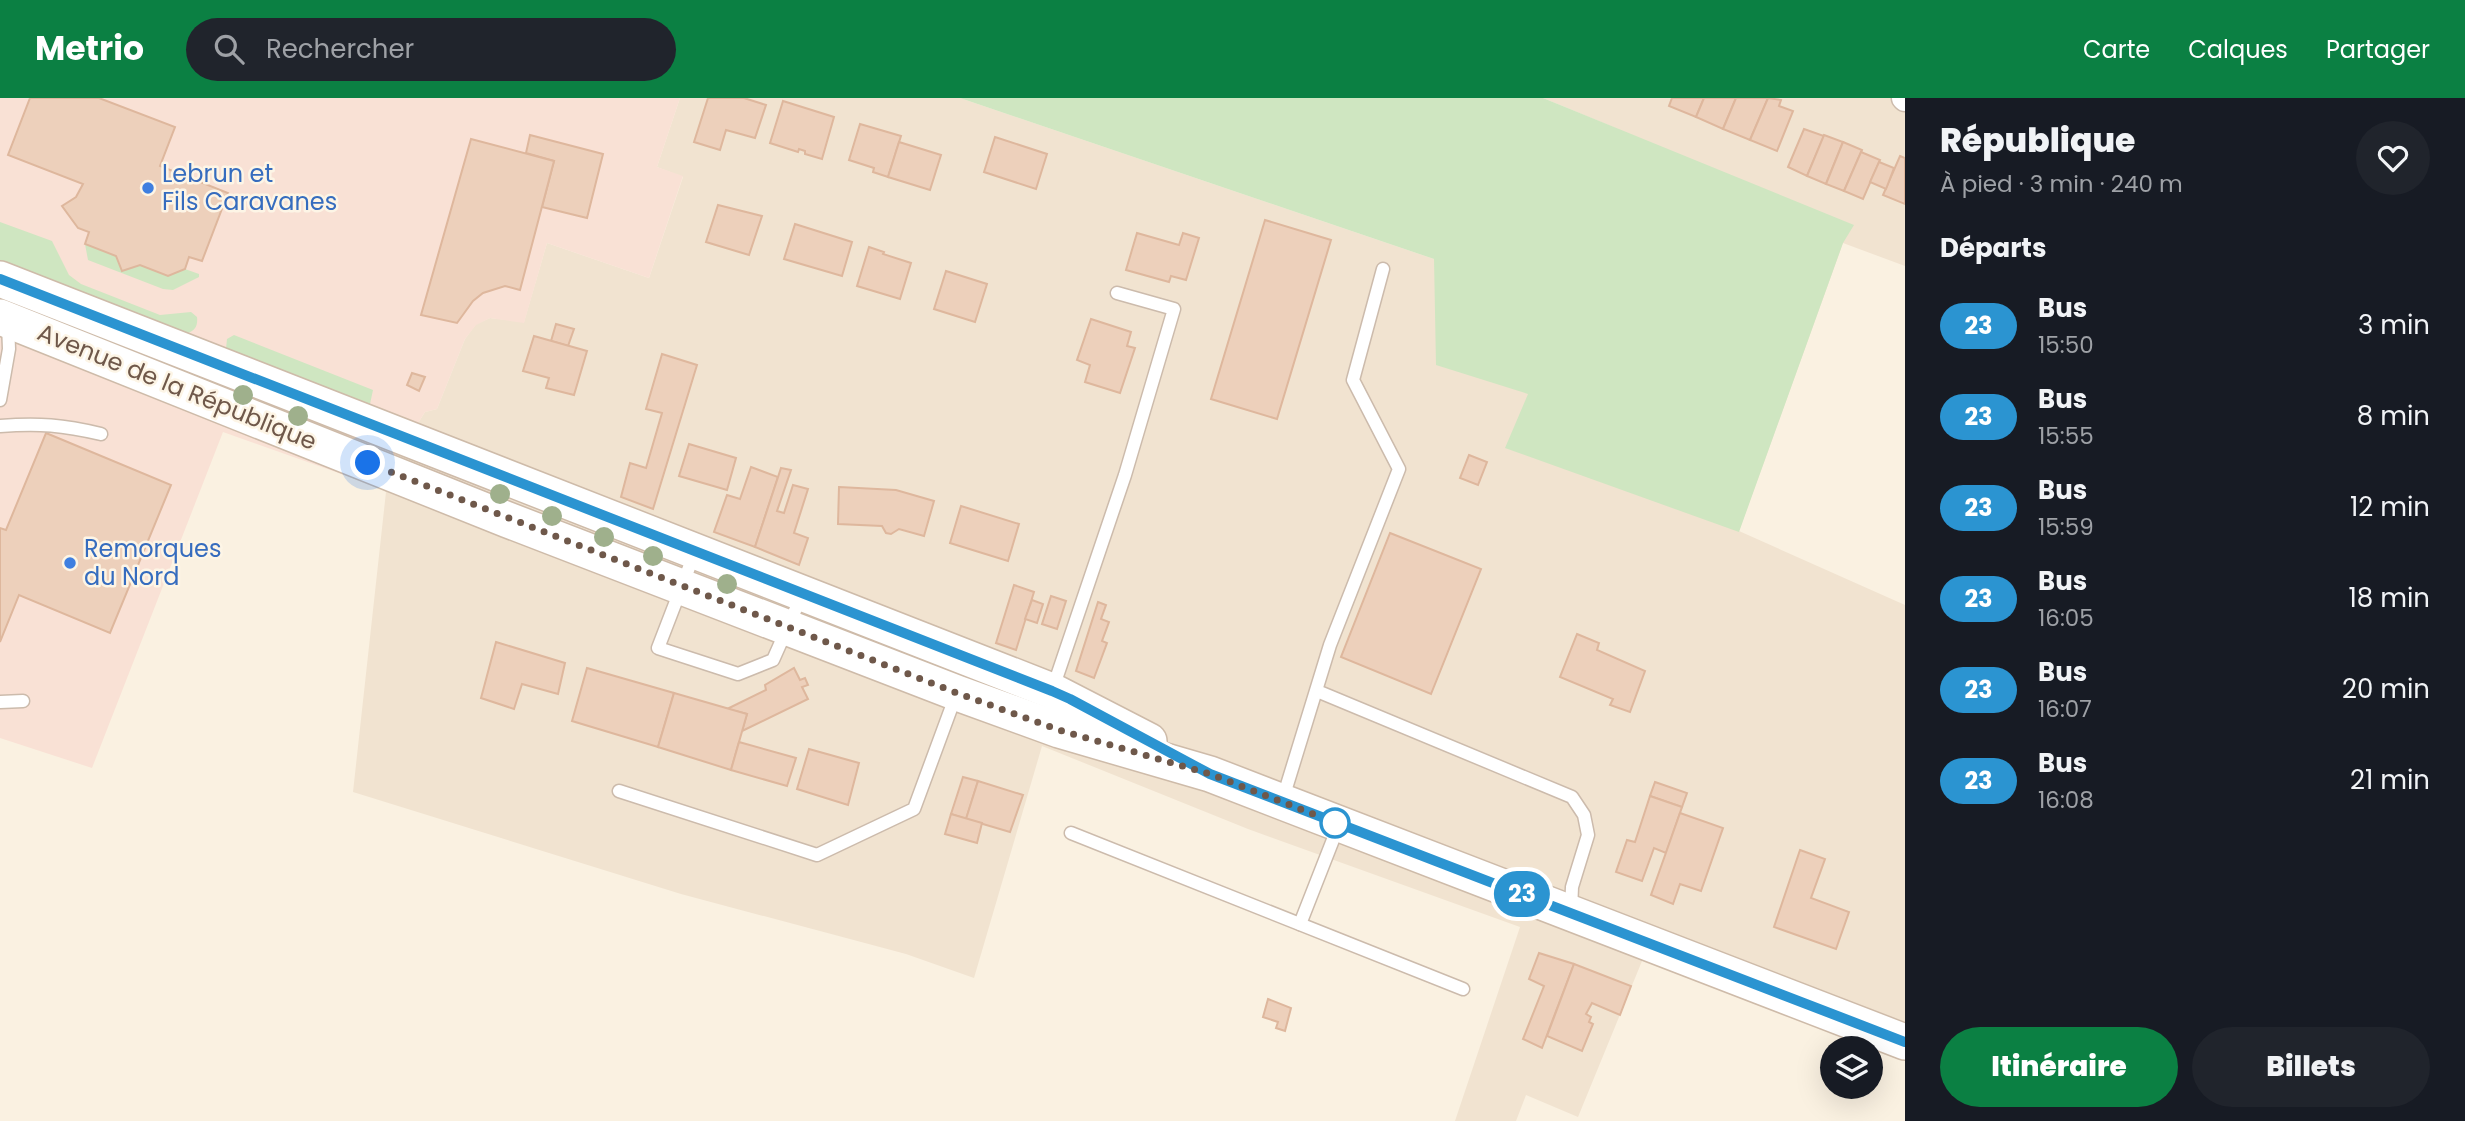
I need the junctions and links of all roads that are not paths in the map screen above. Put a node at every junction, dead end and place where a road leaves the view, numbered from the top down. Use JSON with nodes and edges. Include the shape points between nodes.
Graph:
{"nodes":[{"id":1,"x":1383,"y":269,"type":"dead end"},
{"id":2,"x":1117,"y":293,"type":"dead end"},
{"id":3,"x":7,"y":301,"type":"edge"},
{"id":4,"x":0,"y":400,"type":"edge"},
{"id":5,"x":0,"y":426,"type":"edge"},
{"id":6,"x":101,"y":434,"type":"dead end"},
{"id":7,"x":695,"y":551,"type":"junction"},
{"id":8,"x":681,"y":587,"type":"junction"},
{"id":9,"x":803,"y":593,"type":"junction"},
{"id":10,"x":788,"y":627,"type":"junction"},
{"id":11,"x":1317,"y":691,"type":"junction"},
{"id":12,"x":957,"y":693,"type":"junction"},
{"id":13,"x":23,"y":701,"type":"dead end"},
{"id":14,"x":0,"y":702,"type":"edge"},
{"id":15,"x":1060,"y":707,"type":"junction"},
{"id":16,"x":619,"y":791,"type":"dead end"},
{"id":17,"x":1282,"y":802,"type":"junction"},
{"id":18,"x":1339,"y":824,"type":"junction"},
{"id":19,"x":1071,"y":833,"type":"dead end"},
{"id":20,"x":1571,"y":913,"type":"junction"},
{"id":21,"x":1300,"y":924,"type":"junction"},
{"id":22,"x":1463,"y":989,"type":"dead end"},
{"id":23,"x":1905,"y":1042,"type":"edge"}],
"edges":[{"from":1,"to":11,"type":"lane","via":[[1353,380],[1399,469],[1330,645]]},
{"from":2,"to":15,"type":"lane","via":[[1174,309]]},
{"from":3,"to":4,"type":"lane","via":[[9,349]]},
{"from":3,"to":7,"type":"main road","name":"Avenue de la République"},
{"from":3,"to":8,"type":"main road","name":"Avenue de la République"},
{"from":5,"to":6,"type":"lane","via":[[61,425]]},
{"from":7,"to":8,"type":"lane"},
{"from":7,"to":9,"type":"main road","name":"Avenue de la République"},
{"from":8,"to":10,"type":"main road","name":"Avenue de la République"},
{"from":8,"to":10,"type":"lane","via":[[658,648],[738,674],[773,660]]},
{"from":9,"to":10,"type":"lane"},
{"from":9,"to":15,"type":"main road","name":"Avenue de la République"},
{"from":10,"to":12,"type":"main road","name":"Avenue de la République"},
{"from":11,"to":17,"type":"lane"},
{"from":11,"to":20,"type":"lane","via":[[1572,797],[1584,815],[1588,835],[1572,887]]},
{"from":12,"to":15,"type":"main road","name":"Avenue de la République"},
{"from":12,"to":16,"type":"lane","via":[[914,810],[817,855]]},
{"from":13,"to":14,"type":"lane"},
{"from":15,"to":17,"type":"main road"},
{"from":17,"to":18,"type":"main road"},
{"from":18,"to":20,"type":"main road"},
{"from":18,"to":21,"type":"lane"},
{"from":19,"to":21,"type":"lane"},
{"from":20,"to":23,"type":"main road"},
{"from":21,"to":22,"type":"lane"}]}
